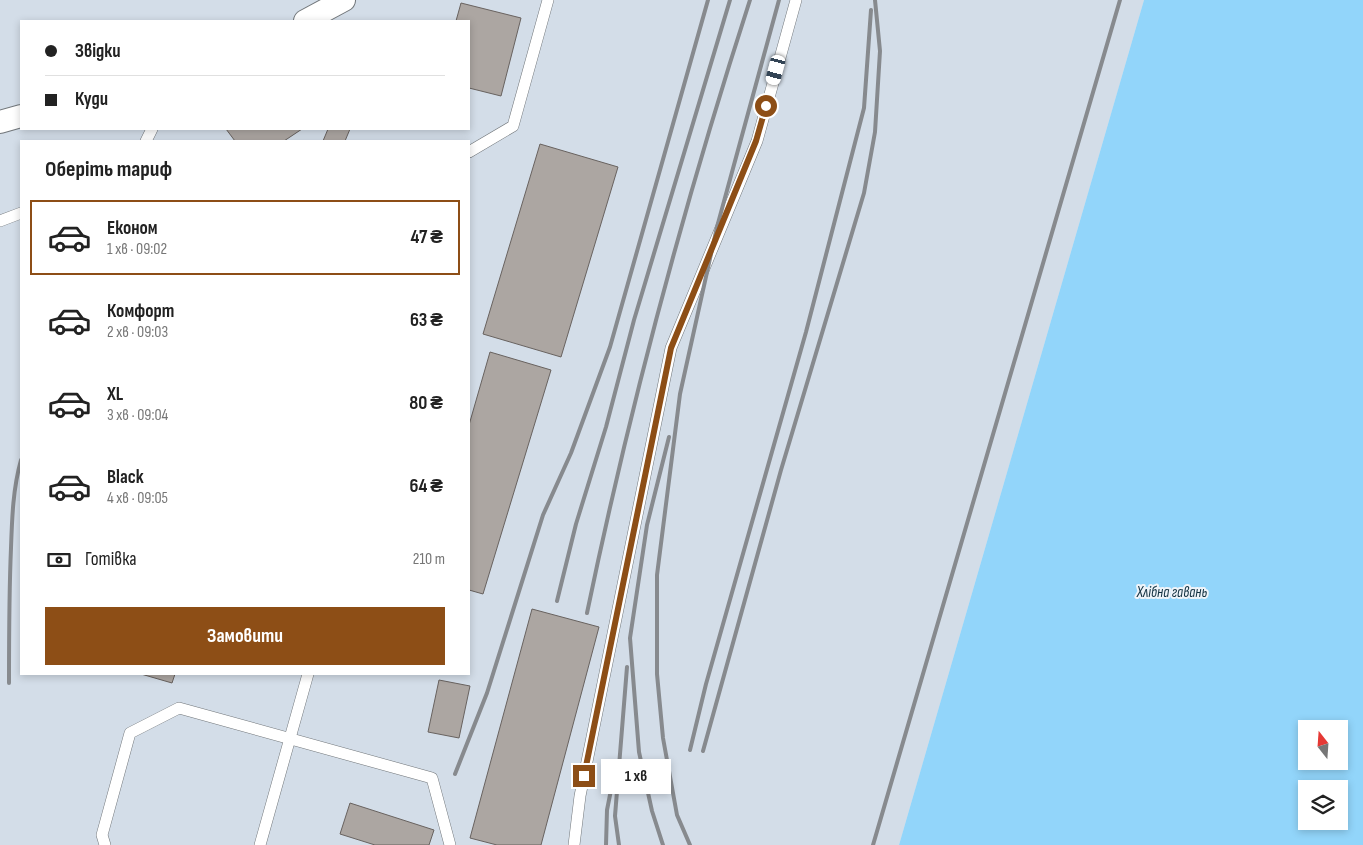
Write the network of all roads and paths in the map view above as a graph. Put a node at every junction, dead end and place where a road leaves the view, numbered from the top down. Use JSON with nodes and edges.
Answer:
{"nodes":[{"id":1,"x":344,"y":0,"type":"edge"},
{"id":2,"x":548,"y":0,"type":"edge"},
{"id":3,"x":796,"y":0,"type":"edge"},
{"id":4,"x":307,"y":20,"type":"edge"},
{"id":5,"x":20,"y":116,"type":"edge"},
{"id":6,"x":0,"y":122,"type":"edge"},
{"id":7,"x":470,"y":151,"type":"edge"},
{"id":8,"x":20,"y":213,"type":"edge"},
{"id":9,"x":0,"y":221,"type":"edge"},
{"id":10,"x":308,"y":675,"type":"edge"},
{"id":11,"x":290,"y":739,"type":"junction"},
{"id":12,"x":105,"y":845,"type":"edge"},
{"id":13,"x":260,"y":845,"type":"edge"},
{"id":14,"x":450,"y":845,"type":"edge"},
{"id":15,"x":574,"y":845,"type":"edge"}],
"edges":[{"from":1,"to":4,"type":"street"},
{"from":2,"to":7,"type":"lane"},
{"from":3,"to":15,"type":"lane"},
{"from":5,"to":6,"type":"street"},
{"from":8,"to":9,"type":"lane"},
{"from":10,"to":11,"type":"lane"},
{"from":11,"to":12,"type":"lane"},
{"from":11,"to":13,"type":"lane"},
{"from":11,"to":14,"type":"lane"}]}
